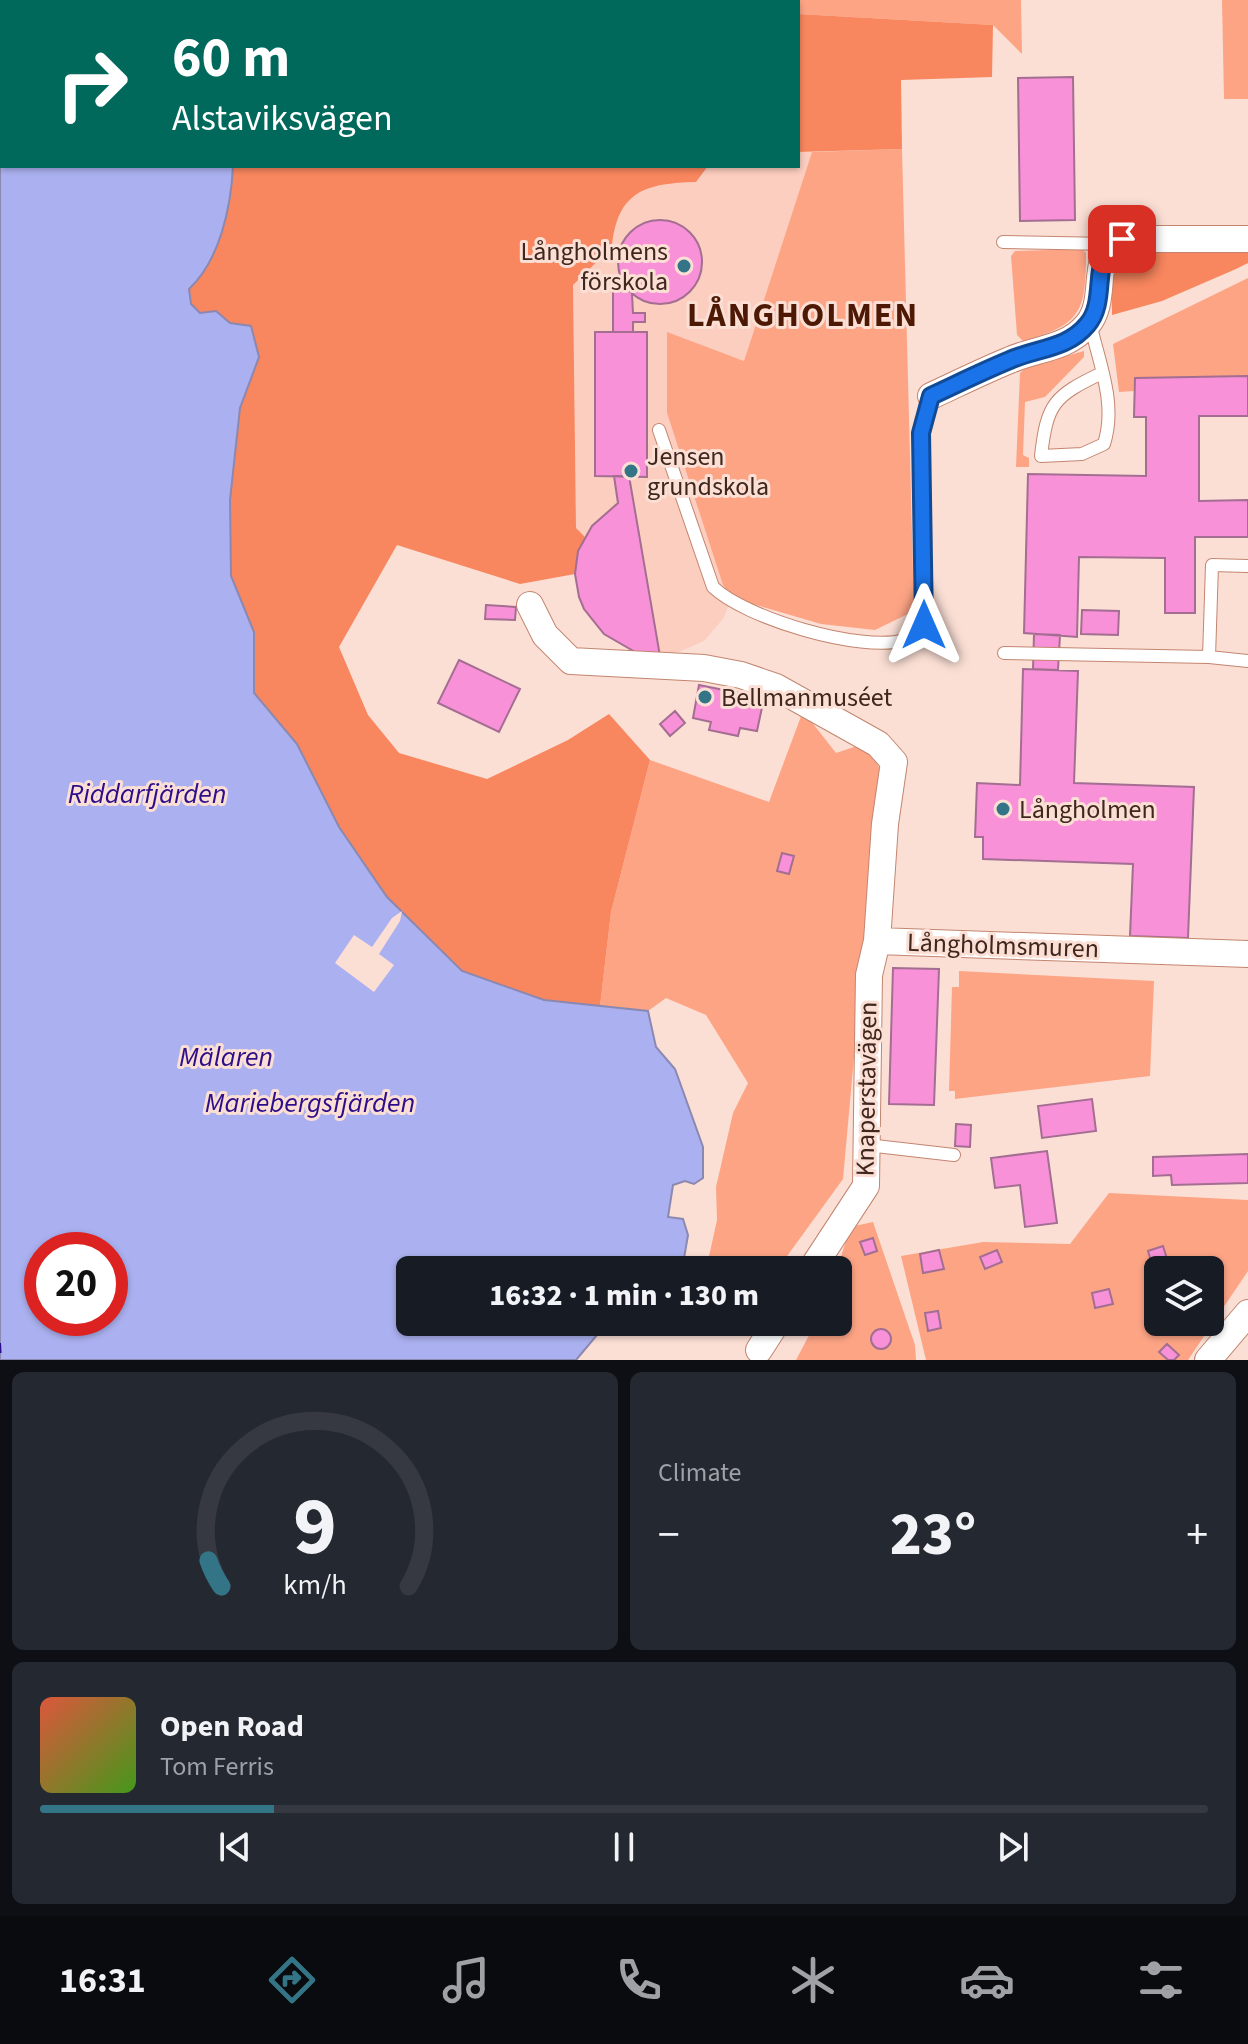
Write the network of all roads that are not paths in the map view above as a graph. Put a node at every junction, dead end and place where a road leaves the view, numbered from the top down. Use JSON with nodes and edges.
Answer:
{"nodes":[{"id":1,"x":1248,"y":239,"type":"edge"},
{"id":2,"x":1003,"y":242,"type":"dead end"},
{"id":3,"x":1110,"y":244,"type":"junction"},
{"id":4,"x":1090,"y":323,"type":"junction"},
{"id":5,"x":1102,"y":373,"type":"junction"},
{"id":6,"x":931,"y":396,"type":"joint"},
{"id":7,"x":659,"y":430,"type":"dead end"},
{"id":8,"x":1248,"y":566,"type":"edge"},
{"id":9,"x":530,"y":605,"type":"dead end"},
{"id":10,"x":1004,"y":653,"type":"dead end"},
{"id":11,"x":1209,"y":657,"type":"junction"},
{"id":12,"x":1248,"y":661,"type":"edge"},
{"id":13,"x":877,"y":941,"type":"junction"},
{"id":14,"x":1248,"y":954,"type":"edge"},
{"id":15,"x":867,"y":1145,"type":"junction"},
{"id":16,"x":954,"y":1155,"type":"dead end"},
{"id":17,"x":820,"y":1256,"type":"edge"},
{"id":18,"x":1248,"y":1313,"type":"edge"},
{"id":19,"x":768,"y":1336,"type":"edge"},
{"id":20,"x":756,"y":1355,"type":"edge"},
{"id":21,"x":1208,"y":1360,"type":"edge"}],
"edges":[{"from":1,"to":3,"type":"street"},
{"from":2,"to":3,"type":"lane"},
{"from":3,"to":4,"type":"street"},
{"from":4,"to":5,"type":"lane"},
{"from":4,"to":6,"type":"street"},
{"from":5,"to":5,"type":"lane"},
{"from":6,"to":7,"type":"lane"},
{"from":8,"to":11,"type":"lane"},
{"from":9,"to":13,"type":"street","name":"Långholmsmuren"},
{"from":10,"to":11,"type":"lane"},
{"from":11,"to":12,"type":"lane"},
{"from":13,"to":14,"type":"street","name":"Långholmsmuren"},
{"from":13,"to":15,"type":"street","name":"Knaperstavägen"},
{"from":15,"to":16,"type":"lane"},
{"from":15,"to":17,"type":"street","name":"Knaperstavägen"},
{"from":18,"to":21,"type":"street"},
{"from":19,"to":20,"type":"street"}]}
